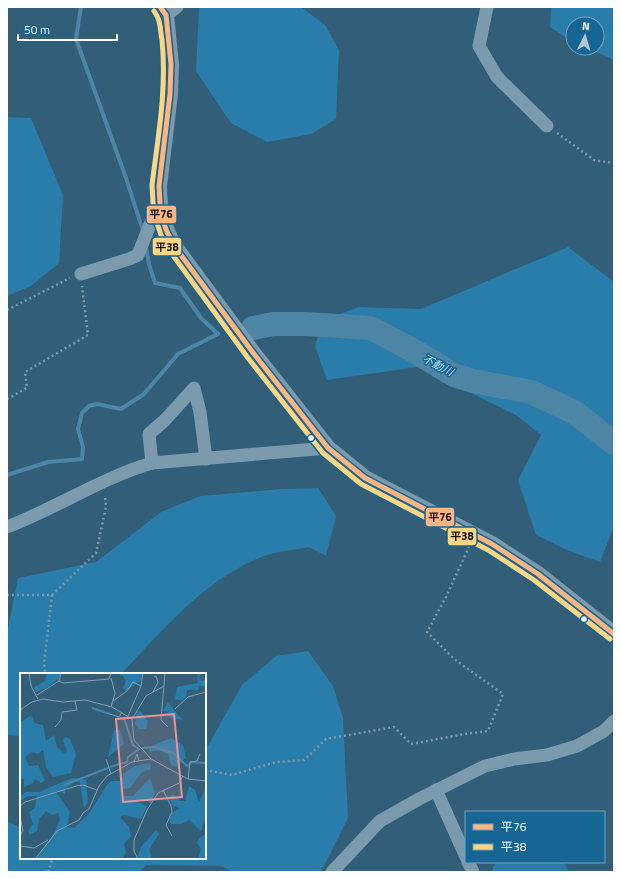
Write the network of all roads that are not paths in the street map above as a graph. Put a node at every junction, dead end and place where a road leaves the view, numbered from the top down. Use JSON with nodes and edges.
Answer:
{"nodes":[{"id":1,"x":487,"y":7,"type":"edge"},
{"id":2,"x":168,"y":10,"type":"edge"},
{"id":3,"x":547,"y":126,"type":"road end"},
{"id":4,"x":161,"y":215,"type":"junction"},
{"id":5,"x":81,"y":274,"type":"road end"},
{"id":6,"x":328,"y":448,"type":"junction"},
{"id":7,"x":206,"y":459,"type":"junction"},
{"id":8,"x":152,"y":463,"type":"junction"},
{"id":9,"x":7,"y":527,"type":"edge"},
{"id":10,"x":614,"y":634,"type":"edge"},
{"id":11,"x":614,"y":721,"type":"edge"},
{"id":12,"x":436,"y":790,"type":"junction"},
{"id":13,"x":465,"y":855,"type":"edge"},
{"id":14,"x":332,"y":872,"type":"edge"}],
"edges":[{"from":1,"to":3,"type":"street"},
{"from":2,"to":4,"type":"street"},
{"from":4,"to":5,"type":"street"},
{"from":4,"to":6,"type":"street"},
{"from":6,"to":7,"type":"street"},
{"from":6,"to":10,"type":"street"},
{"from":7,"to":8,"type":"street"},
{"from":7,"to":8,"type":"street"},
{"from":8,"to":9,"type":"street"},
{"from":11,"to":12,"type":"street"},
{"from":12,"to":13,"type":"street"},
{"from":12,"to":14,"type":"street"}]}
